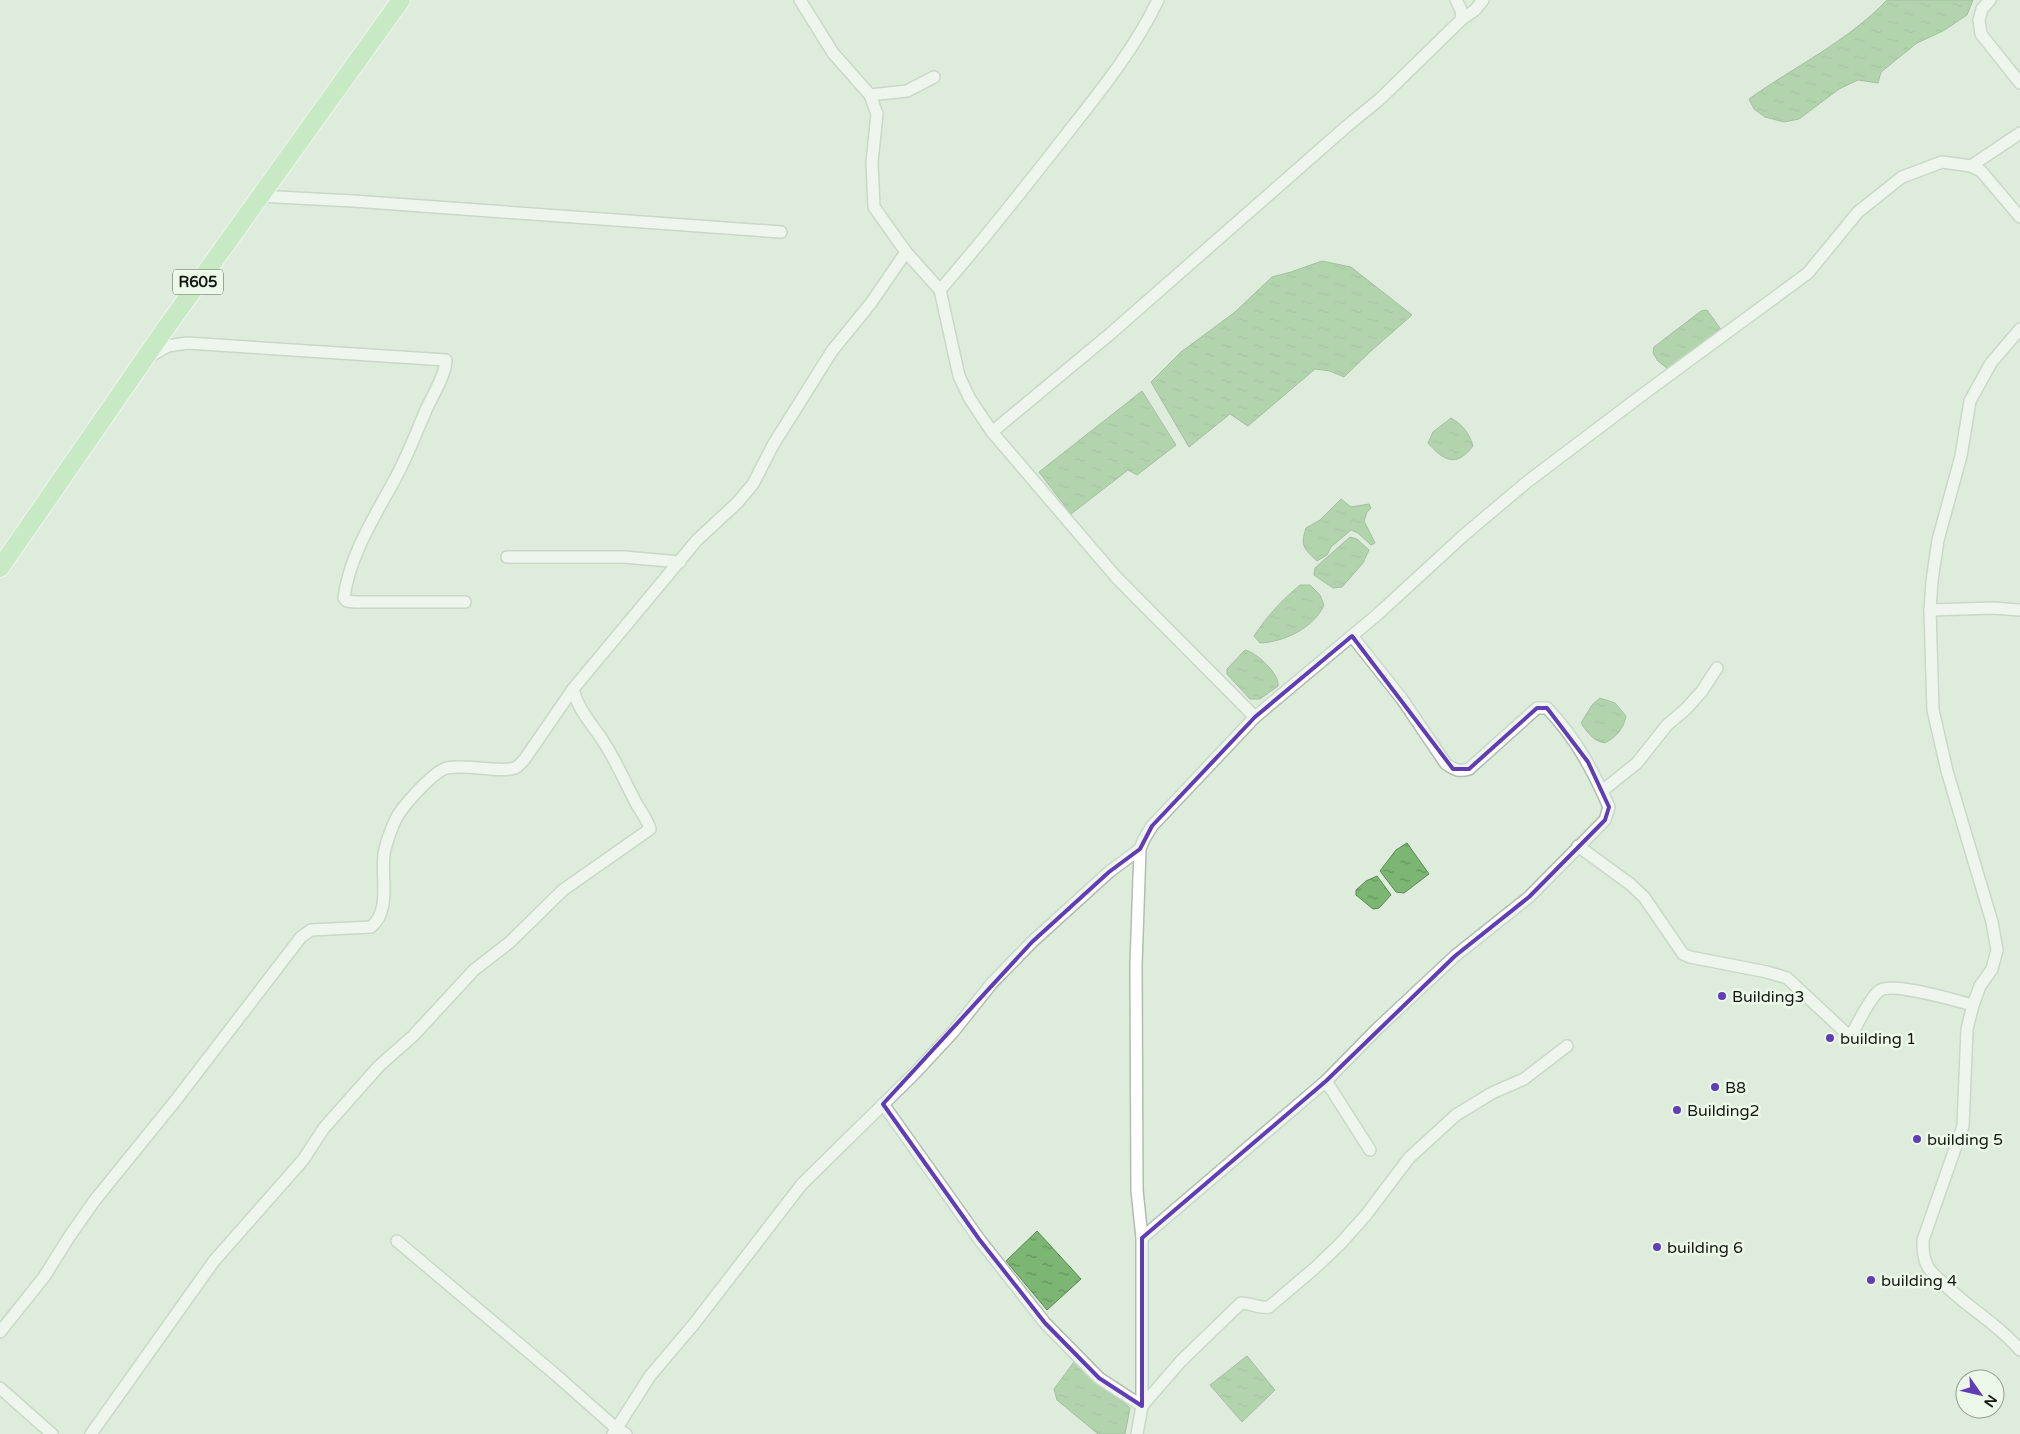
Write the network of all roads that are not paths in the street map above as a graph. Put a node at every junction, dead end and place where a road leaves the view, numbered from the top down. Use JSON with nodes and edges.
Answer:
{"nodes":[{"id":1,"x":400,"y":0,"type":"edge"},
{"id":2,"x":800,"y":0,"type":"edge"},
{"id":3,"x":1456,"y":0,"type":"edge"},
{"id":4,"x":1483,"y":0,"type":"edge"},
{"id":5,"x":1990,"y":0,"type":"edge"},
{"id":6,"x":1154,"y":2,"type":"edge"},
{"id":7,"x":1462,"y":20,"type":"junction"},
{"id":8,"x":934,"y":77,"type":"dead end"},
{"id":9,"x":2020,"y":83,"type":"edge"},
{"id":10,"x":870,"y":95,"type":"junction"},
{"id":11,"x":2020,"y":133,"type":"edge"},
{"id":12,"x":1971,"y":166,"type":"junction"},
{"id":13,"x":258,"y":196,"type":"junction"},
{"id":14,"x":2020,"y":217,"type":"edge"},
{"id":15,"x":781,"y":232,"type":"dead end"},
{"id":16,"x":906,"y":252,"type":"junction"},
{"id":17,"x":940,"y":290,"type":"junction"},
{"id":18,"x":2020,"y":329,"type":"edge"},
{"id":19,"x":144,"y":360,"type":"junction"},
{"id":20,"x":992,"y":432,"type":"junction"},
{"id":21,"x":506,"y":557,"type":"dead end"},
{"id":22,"x":680,"y":562,"type":"junction"},
{"id":23,"x":0,"y":568,"type":"edge"},
{"id":24,"x":465,"y":602,"type":"dead end"},
{"id":25,"x":1930,"y":610,"type":"junction"},
{"id":26,"x":2020,"y":610,"type":"edge"},
{"id":27,"x":1352,"y":636,"type":"junction"},
{"id":28,"x":1718,"y":668,"type":"dead end"},
{"id":29,"x":573,"y":689,"type":"junction"},
{"id":30,"x":1255,"y":717,"type":"junction"},
{"id":31,"x":1602,"y":791,"type":"junction"},
{"id":32,"x":1578,"y":846,"type":"junction"},
{"id":33,"x":1140,"y":850,"type":"junction"},
{"id":34,"x":1973,"y":1005,"type":"junction"},
{"id":35,"x":1567,"y":1046,"type":"dead end"},
{"id":36,"x":1326,"y":1081,"type":"junction"},
{"id":37,"x":884,"y":1104,"type":"junction"},
{"id":38,"x":1370,"y":1150,"type":"dead end"},
{"id":39,"x":1142,"y":1238,"type":"junction"},
{"id":40,"x":397,"y":1241,"type":"dead end"},
{"id":41,"x":0,"y":1332,"type":"edge"},
{"id":42,"x":2020,"y":1350,"type":"edge"},
{"id":43,"x":0,"y":1388,"type":"edge"},
{"id":44,"x":1142,"y":1406,"type":"junction"},
{"id":45,"x":619,"y":1432,"type":"edge"},
{"id":46,"x":52,"y":1434,"type":"edge"},
{"id":47,"x":91,"y":1434,"type":"edge"},
{"id":48,"x":1137,"y":1434,"type":"edge"}],
"edges":[{"from":1,"to":13,"type":"main road","number":"R605"},
{"from":2,"to":10,"type":"street"},
{"from":3,"to":7,"type":"street"},
{"from":4,"to":7,"type":"street"},
{"from":5,"to":9,"type":"street"},
{"from":6,"to":17,"type":"street"},
{"from":7,"to":20,"type":"street"},
{"from":8,"to":10,"type":"street"},
{"from":10,"to":16,"type":"street"},
{"from":11,"to":12,"type":"street"},
{"from":12,"to":14,"type":"street"},
{"from":12,"to":27,"type":"street"},
{"from":13,"to":15,"type":"street"},
{"from":13,"to":19,"type":"main road","number":"R605"},
{"from":16,"to":17,"type":"street"},
{"from":16,"to":22,"type":"street"},
{"from":17,"to":20,"type":"street"},
{"from":18,"to":25,"type":"street"},
{"from":19,"to":23,"type":"main road","number":"R605"},
{"from":19,"to":24,"type":"street"},
{"from":20,"to":30,"type":"street"},
{"from":21,"to":22,"type":"street"},
{"from":22,"to":29,"type":"street"},
{"from":25,"to":26,"type":"street"},
{"from":25,"to":34,"type":"street"},
{"from":27,"to":30,"type":"street"},
{"from":27,"to":31,"type":"street"},
{"from":28,"to":31,"type":"street"},
{"from":29,"to":41,"type":"street"},
{"from":29,"to":47,"type":"street"},
{"from":30,"to":33,"type":"street"},
{"from":31,"to":32,"type":"street"},
{"from":32,"to":34,"type":"street"},
{"from":32,"to":36,"type":"street"},
{"from":33,"to":37,"type":"street"},
{"from":33,"to":39,"type":"street"},
{"from":34,"to":42,"type":"street"},
{"from":35,"to":44,"type":"street"},
{"from":36,"to":38,"type":"street"},
{"from":36,"to":39,"type":"street"},
{"from":37,"to":44,"type":"street"},
{"from":37,"to":45,"type":"street"},
{"from":39,"to":44,"type":"street"},
{"from":40,"to":45,"type":"street"},
{"from":43,"to":46,"type":"street"},
{"from":44,"to":48,"type":"street"}]}
